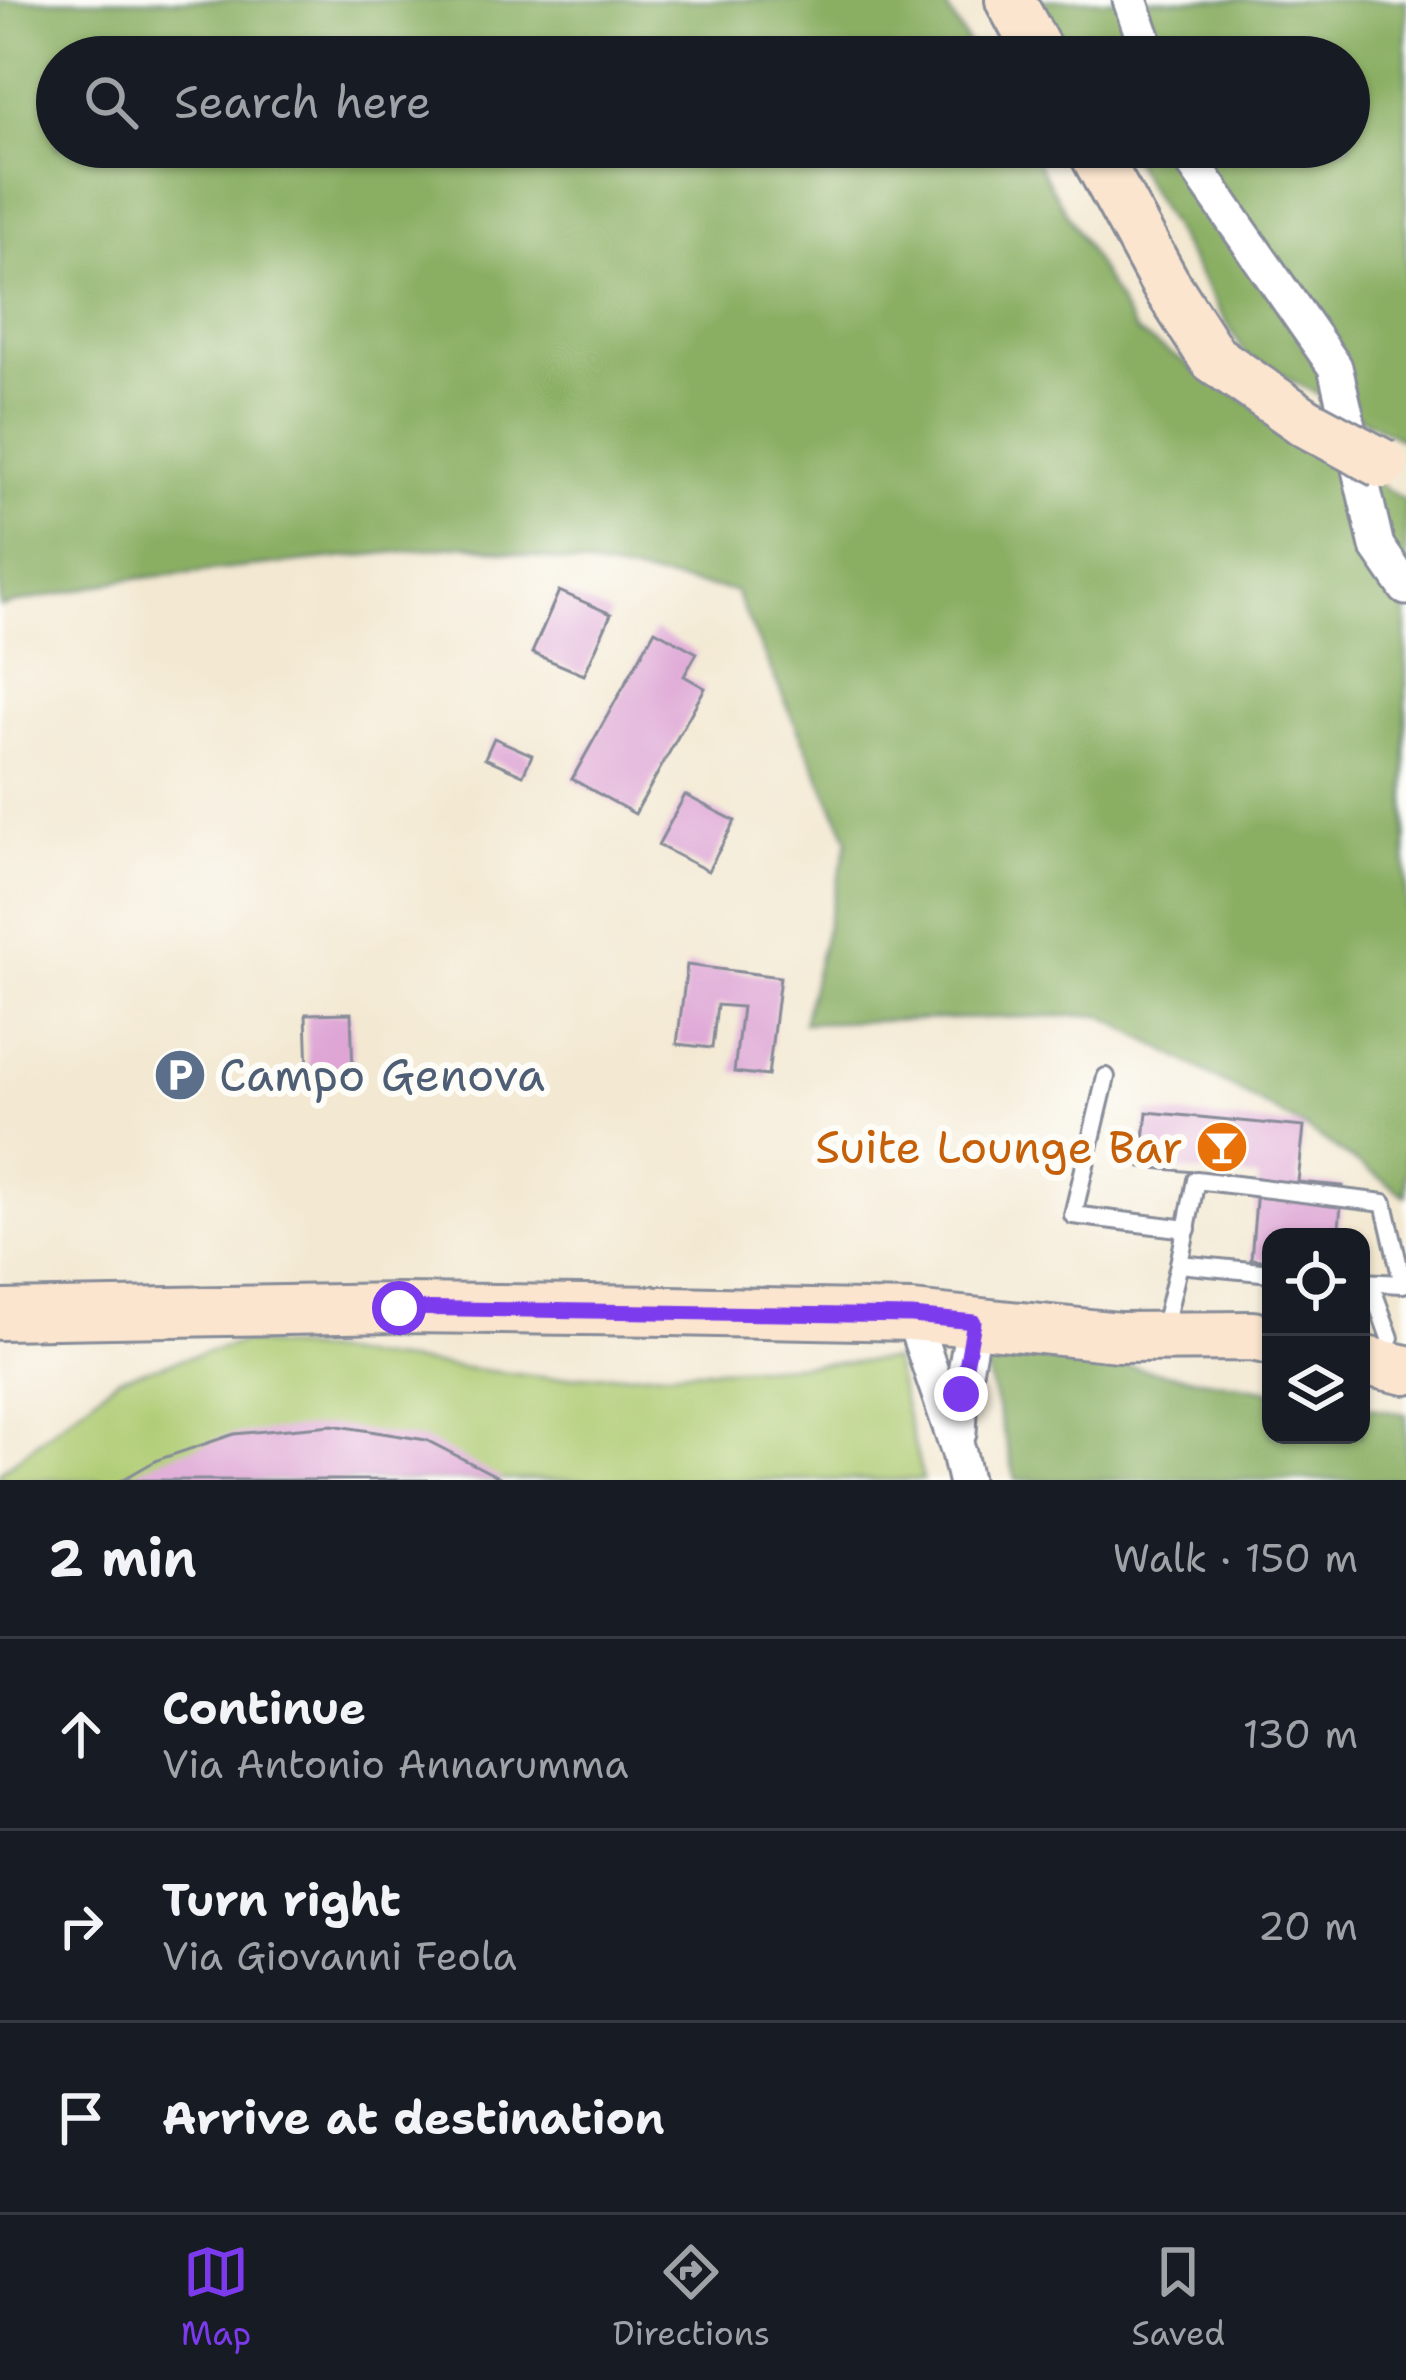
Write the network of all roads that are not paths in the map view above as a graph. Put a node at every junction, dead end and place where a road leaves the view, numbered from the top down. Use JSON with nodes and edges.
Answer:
{"nodes":[{"id":1,"x":1010,"y":0,"type":"edge"},
{"id":2,"x":1130,"y":0,"type":"edge"},
{"id":3,"x":1030,"y":36,"type":"edge"},
{"id":4,"x":1143,"y":36,"type":"edge"},
{"id":5,"x":1103,"y":168,"type":"edge"},
{"id":6,"x":1197,"y":168,"type":"edge"},
{"id":7,"x":1394,"y":470,"type":"edge"},
{"id":8,"x":1406,"y":588,"type":"edge"},
{"id":9,"x":1106,"y":1077,"type":"dead end"},
{"id":10,"x":1187,"y":1229,"type":"junction"},
{"id":11,"x":1179,"y":1264,"type":"junction"},
{"id":12,"x":1262,"y":1272,"type":"edge"},
{"id":13,"x":1370,"y":1283,"type":"edge"},
{"id":14,"x":1370,"y":1297,"type":"edge"},
{"id":15,"x":0,"y":1315,"type":"edge"},
{"id":16,"x":912,"y":1316,"type":"junction"},
{"id":17,"x":974,"y":1322,"type":"junction"},
{"id":18,"x":1173,"y":1336,"type":"junction"},
{"id":19,"x":1262,"y":1345,"type":"edge"},
{"id":20,"x":1385,"y":1349,"type":"edge"},
{"id":21,"x":1370,"y":1384,"type":"edge"},
{"id":22,"x":1406,"y":1390,"type":"edge"},
{"id":23,"x":962,"y":1466,"type":"edge"}],
"edges":[{"from":1,"to":3,"type":"main road"},
{"from":2,"to":4,"type":"street"},
{"from":5,"to":7,"type":"main road","bridge":true},
{"from":6,"to":8,"type":"street"},
{"from":9,"to":10,"type":"lane"},
{"from":10,"to":11,"type":"lane"},
{"from":10,"to":13,"type":"lane"},
{"from":11,"to":12,"type":"lane"},
{"from":11,"to":18,"type":"lane"},
{"from":14,"to":20,"type":"lane"},
{"from":15,"to":16,"type":"main road"},
{"from":16,"to":17,"type":"main road"},
{"from":16,"to":23,"type":"street"},
{"from":17,"to":18,"type":"main road"},
{"from":17,"to":23,"type":"street"},
{"from":18,"to":19,"type":"main road"},
{"from":21,"to":22,"type":"main road"}]}
